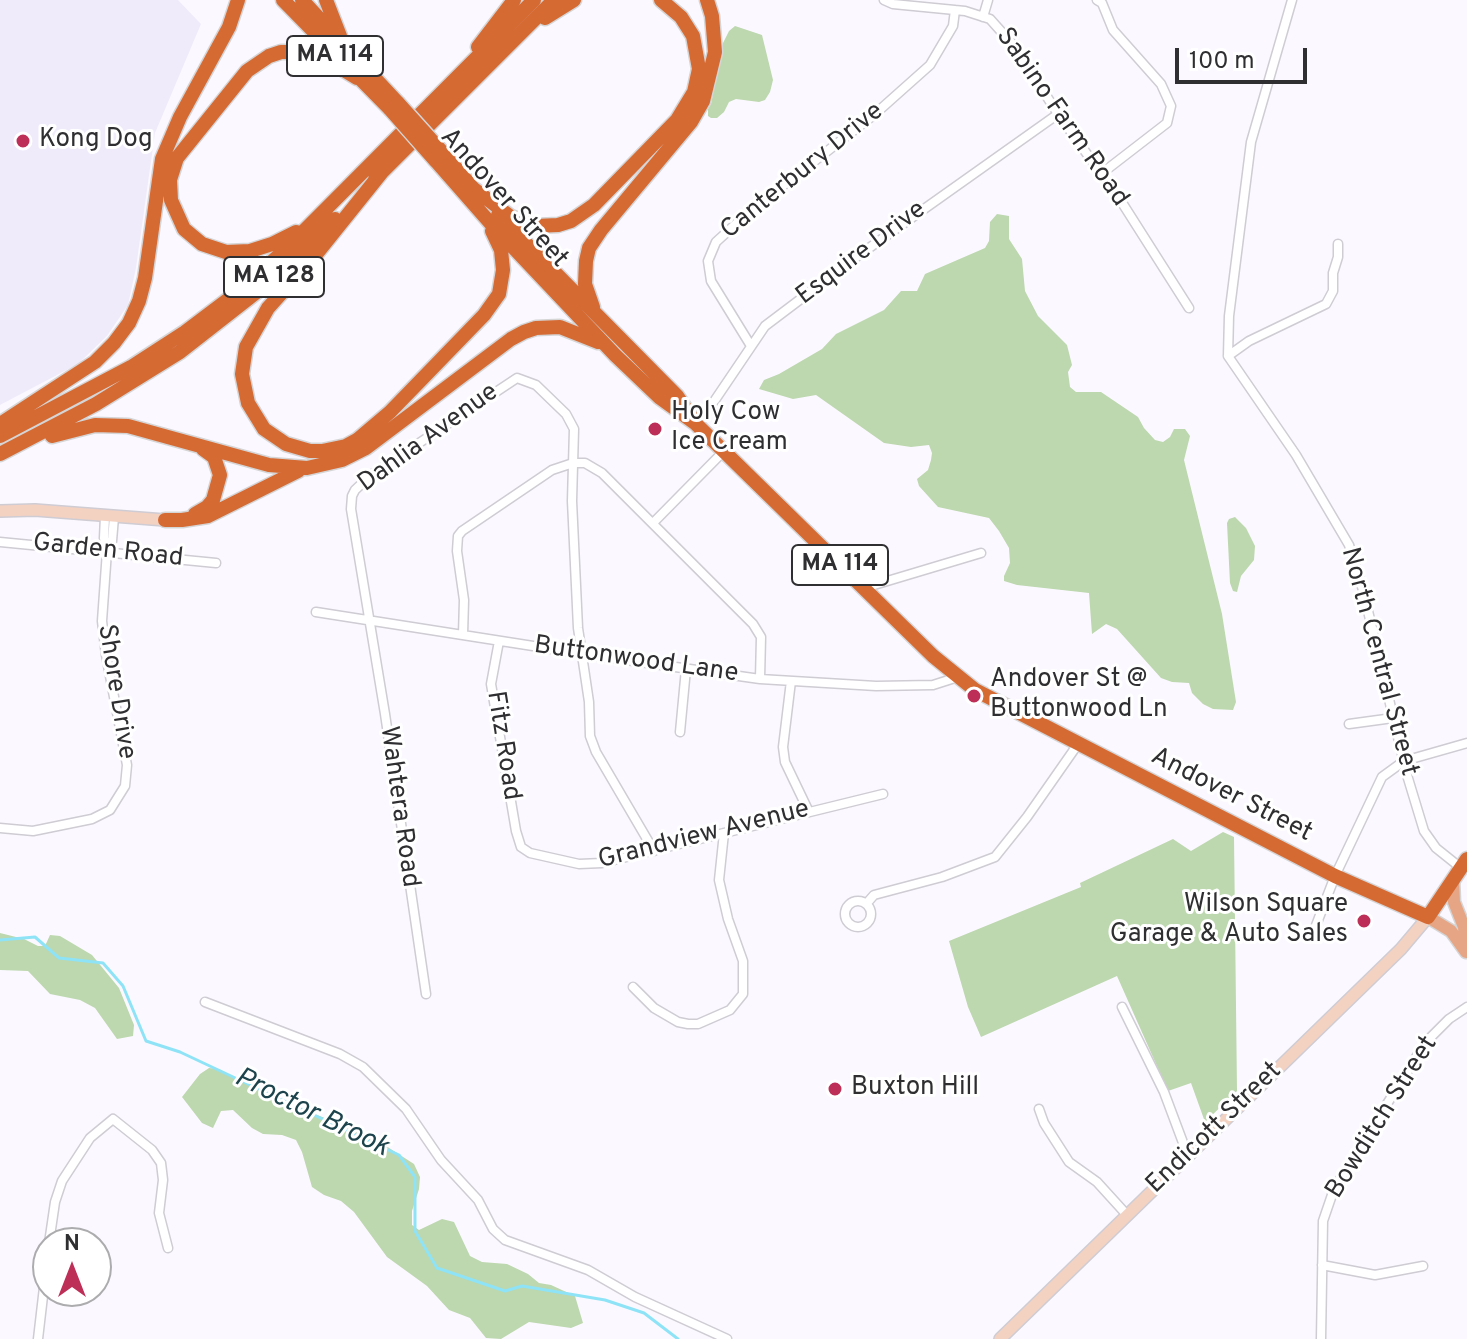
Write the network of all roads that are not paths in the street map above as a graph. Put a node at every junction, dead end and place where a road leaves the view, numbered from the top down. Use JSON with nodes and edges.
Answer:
{"nodes":[{"id":1,"x":238,"y":0,"type":"edge"},
{"id":2,"x":283,"y":0,"type":"edge"},
{"id":3,"x":302,"y":0,"type":"edge"},
{"id":4,"x":326,"y":0,"type":"edge"},
{"id":5,"x":514,"y":0,"type":"edge"},
{"id":6,"x":534,"y":0,"type":"edge"},
{"id":7,"x":554,"y":0,"type":"edge"},
{"id":8,"x":574,"y":0,"type":"edge"},
{"id":9,"x":661,"y":0,"type":"edge"},
{"id":10,"x":707,"y":0,"type":"edge"},
{"id":11,"x":884,"y":0,"type":"edge"},
{"id":12,"x":988,"y":0,"type":"edge"},
{"id":13,"x":1097,"y":0,"type":"edge"},
{"id":14,"x":1292,"y":0,"type":"edge"},
{"id":15,"x":955,"y":10,"type":"junction"},
{"id":16,"x":983,"y":17,"type":"junction"},
{"id":17,"x":507,"y":48,"type":"junction"},
{"id":18,"x":355,"y":60,"type":"junction"},
{"id":19,"x":357,"y":78,"type":"junction"},
{"id":20,"x":449,"y":86,"type":"junction"},
{"id":21,"x":394,"y":106,"type":"junction"},
{"id":22,"x":1058,"y":114,"type":"junction"},
{"id":23,"x":382,"y":172,"type":"junction"},
{"id":24,"x":1101,"y":174,"type":"junction"},
{"id":25,"x":471,"y":194,"type":"junction"},
{"id":26,"x":336,"y":198,"type":"junction"},
{"id":27,"x":1338,"y":244,"type":"dead end"},
{"id":28,"x":1189,"y":308,"type":"dead end"},
{"id":29,"x":602,"y":321,"type":"junction"},
{"id":30,"x":751,"y":346,"type":"junction"},
{"id":31,"x":615,"y":355,"type":"junction"},
{"id":32,"x":1228,"y":356,"type":"junction"},
{"id":33,"x":695,"y":423,"type":"junction"},
{"id":34,"x":0,"y":424,"type":"edge"},
{"id":35,"x":0,"y":436,"type":"edge"},
{"id":36,"x":192,"y":442,"type":"junction"},
{"id":37,"x":724,"y":451,"type":"junction"},
{"id":38,"x":0,"y":456,"type":"edge"},
{"id":39,"x":573,"y":463,"type":"junction"},
{"id":40,"x":307,"y":468,"type":"junction"},
{"id":41,"x":0,"y":511,"type":"edge"},
{"id":42,"x":110,"y":516,"type":"junction"},
{"id":43,"x":165,"y":520,"type":"junction"},
{"id":44,"x":653,"y":523,"type":"junction"},
{"id":45,"x":0,"y":542,"type":"edge"},
{"id":46,"x":107,"y":551,"type":"junction"},
{"id":47,"x":981,"y":553,"type":"dead end"},
{"id":48,"x":216,"y":563,"type":"dead end"},
{"id":49,"x":863,"y":588,"type":"junction"},
{"id":50,"x":316,"y":612,"type":"dead end"},
{"id":51,"x":368,"y":620,"type":"junction"},
{"id":52,"x":463,"y":635,"type":"junction"},
{"id":53,"x":499,"y":641,"type":"junction"},
{"id":54,"x":584,"y":654,"type":"junction"},
{"id":55,"x":686,"y":669,"type":"junction"},
{"id":56,"x":958,"y":677,"type":"junction"},
{"id":57,"x":760,"y":679,"type":"junction"},
{"id":58,"x":791,"y":681,"type":"junction"},
{"id":59,"x":1393,"y":718,"type":"junction"},
{"id":60,"x":1349,"y":724,"type":"dead end"},
{"id":61,"x":680,"y":732,"type":"dead end"},
{"id":62,"x":1467,"y":743,"type":"edge"},
{"id":63,"x":1078,"y":744,"type":"junction"},
{"id":64,"x":1404,"y":761,"type":"junction"},
{"id":65,"x":883,"y":794,"type":"dead end"},
{"id":66,"x":808,"y":810,"type":"junction"},
{"id":67,"x":0,"y":828,"type":"edge"},
{"id":68,"x":724,"y":833,"type":"junction"},
{"id":69,"x":525,"y":851,"type":"joint"},
{"id":70,"x":654,"y":851,"type":"junction"},
{"id":71,"x":1460,"y":869,"type":"edge"},
{"id":72,"x":1335,"y":876,"type":"junction"},
{"id":73,"x":867,"y":903,"type":"dead end"},
{"id":74,"x":1428,"y":917,"type":"junction"},
{"id":75,"x":1315,"y":928,"type":"dead end"},
{"id":76,"x":1467,"y":952,"type":"edge"},
{"id":77,"x":633,"y":987,"type":"dead end"},
{"id":78,"x":426,"y":994,"type":"dead end"},
{"id":79,"x":205,"y":1002,"type":"dead end"},
{"id":80,"x":1122,"y":1007,"type":"dead end"},
{"id":81,"x":1467,"y":1007,"type":"edge"},
{"id":82,"x":1039,"y":1109,"type":"dead end"},
{"id":83,"x":1188,"y":1156,"type":"junction"},
{"id":84,"x":1127,"y":1215,"type":"junction"},
{"id":85,"x":51,"y":1227,"type":"edge"},
{"id":86,"x":168,"y":1248,"type":"dead end"},
{"id":87,"x":1322,"y":1265,"type":"junction"},
{"id":88,"x":1423,"y":1266,"type":"dead end"},
{"id":89,"x":42,"y":1307,"type":"edge"},
{"id":90,"x":1003,"y":1338,"type":"edge"},
{"id":91,"x":38,"y":1339,"type":"edge"},
{"id":92,"x":727,"y":1339,"type":"edge"},
{"id":93,"x":1321,"y":1339,"type":"edge"}],
"edges":[{"from":1,"to":34,"type":"highway"},
{"from":2,"to":19,"type":"highway","name":"Andover Street","number":"MA 114"},
{"from":3,"to":18,"type":"highway","name":"Andover Street","number":"MA 114"},
{"from":4,"to":18,"type":"highway"},
{"from":5,"to":20,"type":"highway"},
{"from":6,"to":20,"type":"highway","number":"MA 128"},
{"from":7,"to":17,"type":"highway","number":"MA 128"},
{"from":8,"to":17,"type":"highway"},
{"from":9,"to":25,"type":"highway"},
{"from":10,"to":29,"type":"highway"},
{"from":11,"to":15,"type":"street","name":"Sabino Farm Road"},
{"from":12,"to":16,"type":"street"},
{"from":13,"to":24,"type":"street"},
{"from":14,"to":32,"type":"street"},
{"from":15,"to":16,"type":"street","name":"Sabino Farm Road"},
{"from":15,"to":30,"type":"street","name":"Canterbury Drive"},
{"from":16,"to":22,"type":"street","name":"Sabino Farm Road"},
{"from":17,"to":23,"type":"highway","number":"MA 128"},
{"from":18,"to":21,"type":"highway","name":"Andover Street","number":"MA 114"},
{"from":19,"to":21,"type":"highway","name":"Andover Street","number":"MA 114"},
{"from":19,"to":26,"type":"highway"},
{"from":20,"to":26,"type":"highway","number":"MA 128"},
{"from":21,"to":25,"type":"highway","name":"Andover Street","number":"MA 114","bridge":true},
{"from":22,"to":24,"type":"street","name":"Sabino Farm Road"},
{"from":22,"to":30,"type":"street","name":"Esquire Drive"},
{"from":23,"to":25,"type":"highway"},
{"from":23,"to":38,"type":"highway","number":"MA 128"},
{"from":24,"to":28,"type":"street","name":"Sabino Farm Road"},
{"from":25,"to":29,"type":"highway","name":"Andover Street","number":"MA 114"},
{"from":25,"to":31,"type":"highway","name":"Andover Street","number":"MA 114"},
{"from":26,"to":35,"type":"highway","number":"MA 128"},
{"from":27,"to":32,"type":"street"},
{"from":29,"to":33,"type":"highway","name":"Andover Street","number":"MA 114"},
{"from":30,"to":33,"type":"street","name":"Esquire Drive"},
{"from":31,"to":33,"type":"highway","name":"Andover Street","number":"MA 114"},
{"from":31,"to":40,"type":"highway"},
{"from":32,"to":59,"type":"street","name":"North Central Street"},
{"from":33,"to":37,"type":"highway","name":"Andover Street","number":"MA 114"},
{"from":36,"to":38,"type":"highway"},
{"from":36,"to":40,"type":"highway"},
{"from":36,"to":43,"type":"highway"},
{"from":37,"to":44,"type":"street"},
{"from":37,"to":49,"type":"highway","name":"Andover Street","number":"MA 114"},
{"from":39,"to":44,"type":"street"},
{"from":39,"to":51,"type":"street","name":"Dahlia Avenue"},
{"from":39,"to":52,"type":"street"},
{"from":39,"to":54,"type":"street"},
{"from":40,"to":43,"type":"highway"},
{"from":41,"to":42,"type":"street"},
{"from":42,"to":43,"type":"street"},
{"from":42,"to":46,"type":"street","name":"Shore Drive"},
{"from":44,"to":57,"type":"street"},
{"from":45,"to":46,"type":"street","name":"Garden Road"},
{"from":46,"to":48,"type":"street","name":"Garden Road"},
{"from":46,"to":67,"type":"street","name":"Shore Drive"},
{"from":47,"to":49,"type":"street"},
{"from":49,"to":56,"type":"highway","name":"Andover Street","number":"MA 114"},
{"from":50,"to":51,"type":"street","name":"Buttonwood Lane"},
{"from":51,"to":52,"type":"street","name":"Buttonwood Lane"},
{"from":51,"to":78,"type":"street","name":"Wahtera Road"},
{"from":52,"to":53,"type":"street","name":"Buttonwood Lane"},
{"from":53,"to":54,"type":"street","name":"Buttonwood Lane"},
{"from":53,"to":69,"type":"street","name":"Fitz Road"},
{"from":54,"to":55,"type":"street","name":"Buttonwood Lane"},
{"from":54,"to":70,"type":"street"},
{"from":55,"to":57,"type":"street","name":"Buttonwood Lane"},
{"from":55,"to":61,"type":"street"},
{"from":56,"to":58,"type":"street","name":"Buttonwood Lane"},
{"from":56,"to":63,"type":"highway","name":"Andover Street","number":"MA 114"},
{"from":57,"to":58,"type":"street","name":"Buttonwood Lane"},
{"from":58,"to":66,"type":"street"},
{"from":59,"to":60,"type":"street"},
{"from":59,"to":64,"type":"street","name":"North Central Street"},
{"from":62,"to":64,"type":"street"},
{"from":63,"to":72,"type":"highway","name":"Andover Street","number":"MA 114"},
{"from":63,"to":73,"type":"street"},
{"from":64,"to":71,"type":"street","name":"North Central Street"},
{"from":64,"to":72,"type":"street"},
{"from":65,"to":66,"type":"street","name":"Grandview Avenue"},
{"from":66,"to":68,"type":"street","name":"Grandview Avenue"},
{"from":68,"to":70,"type":"street","name":"Grandview Avenue"},
{"from":68,"to":77,"type":"street"},
{"from":69,"to":70,"type":"street","name":"Grandview Avenue"},
{"from":71,"to":74,"type":"highway"},
{"from":71,"to":76,"type":"main road"},
{"from":72,"to":74,"type":"highway","name":"Andover Street","number":"MA 114"},
{"from":72,"to":75,"type":"street"},
{"from":74,"to":76,"type":"main road"},
{"from":74,"to":83,"type":"street","name":"Endicott Street"},
{"from":79,"to":92,"type":"street"},
{"from":80,"to":83,"type":"street"},
{"from":81,"to":87,"type":"street","name":"Bowditch Street"},
{"from":82,"to":84,"type":"street"},
{"from":83,"to":84,"type":"street","name":"Endicott Street"},
{"from":84,"to":90,"type":"street","name":"Endicott Street"},
{"from":85,"to":86,"type":"street"},
{"from":87,"to":88,"type":"street"},
{"from":87,"to":93,"type":"street","name":"Bowditch Street"},
{"from":89,"to":91,"type":"street"}]}
